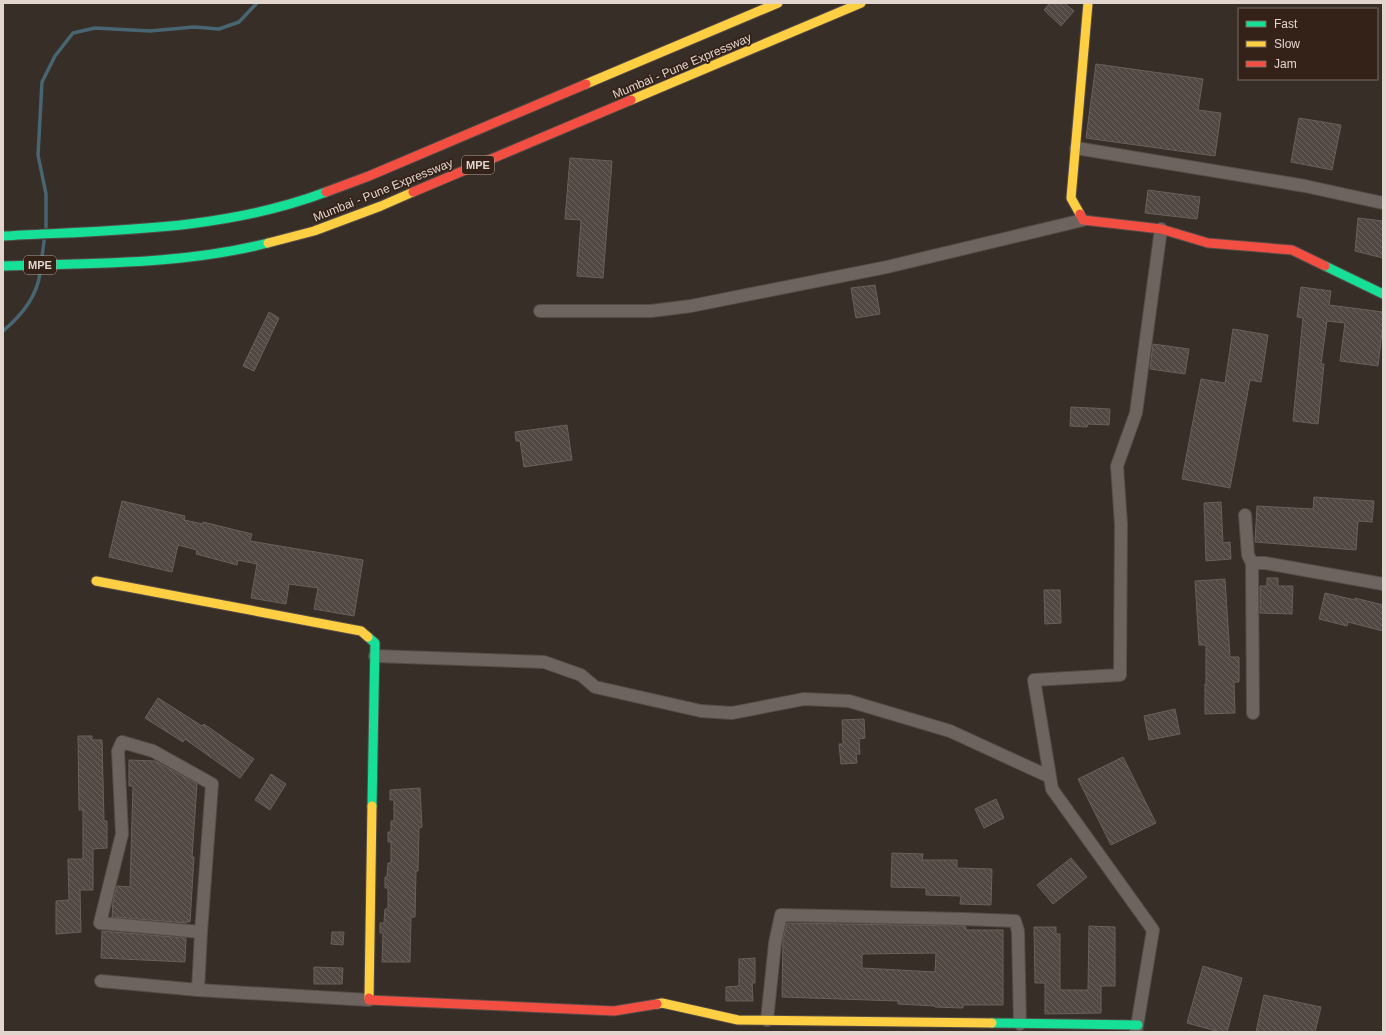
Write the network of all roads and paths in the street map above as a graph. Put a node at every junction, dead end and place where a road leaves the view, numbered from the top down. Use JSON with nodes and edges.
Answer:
{"nodes":[{"id":1,"x":778,"y":3,"type":"edge"},
{"id":2,"x":861,"y":3,"type":"edge"},
{"id":3,"x":1088,"y":3,"type":"edge"},
{"id":4,"x":1076,"y":148,"type":"junction"},
{"id":5,"x":1383,"y":204,"type":"edge"},
{"id":6,"x":1084,"y":220,"type":"junction"},
{"id":7,"x":1161,"y":229,"type":"junction"},
{"id":8,"x":3,"y":236,"type":"edge"},
{"id":9,"x":3,"y":266,"type":"edge"},
{"id":10,"x":1383,"y":294,"type":"edge"},
{"id":11,"x":540,"y":311,"type":"dead end"},
{"id":12,"x":1245,"y":515,"type":"dead end"},
{"id":13,"x":1252,"y":563,"type":"junction"},
{"id":14,"x":96,"y":581,"type":"dead end"},
{"id":15,"x":1383,"y":584,"type":"edge"},
{"id":16,"x":375,"y":656,"type":"junction"},
{"id":17,"x":1253,"y":713,"type":"dead end"},
{"id":18,"x":1050,"y":777,"type":"junction"},
{"id":19,"x":201,"y":932,"type":"junction"},
{"id":20,"x":101,"y":981,"type":"dead end"},
{"id":21,"x":198,"y":990,"type":"junction"},
{"id":22,"x":368,"y":1000,"type":"junction"},
{"id":23,"x":767,"y":1020,"type":"junction"},
{"id":24,"x":1020,"y":1024,"type":"junction"},
{"id":25,"x":871,"y":1027,"type":"edge"},
{"id":26,"x":1137,"y":1029,"type":"edge"}],
"edges":[{"from":1,"to":8,"type":"main road","name":"Mumbai - Pune Expressway","number":"MPE"},
{"from":2,"to":9,"type":"main road","name":"Mumbai - Pune Expressway","number":"MPE"},
{"from":3,"to":4,"type":"main road"},
{"from":4,"to":5,"type":"street"},
{"from":4,"to":6,"type":"main road"},
{"from":6,"to":7,"type":"main road"},
{"from":6,"to":11,"type":"street"},
{"from":7,"to":10,"type":"main road"},
{"from":7,"to":18,"type":"street"},
{"from":12,"to":13,"type":"street"},
{"from":13,"to":15,"type":"street"},
{"from":13,"to":17,"type":"street"},
{"from":14,"to":16,"type":"main road"},
{"from":16,"to":18,"type":"street"},
{"from":16,"to":22,"type":"main road"},
{"from":18,"to":26,"type":"street"},
{"from":19,"to":19,"type":"street"},
{"from":19,"to":21,"type":"street"},
{"from":20,"to":21,"type":"street"},
{"from":21,"to":22,"type":"street"},
{"from":22,"to":23,"type":"main road"},
{"from":23,"to":24,"type":"street"},
{"from":23,"to":25,"type":"main road"},
{"from":24,"to":25,"type":"main road"},
{"from":24,"to":26,"type":"main road"}]}
